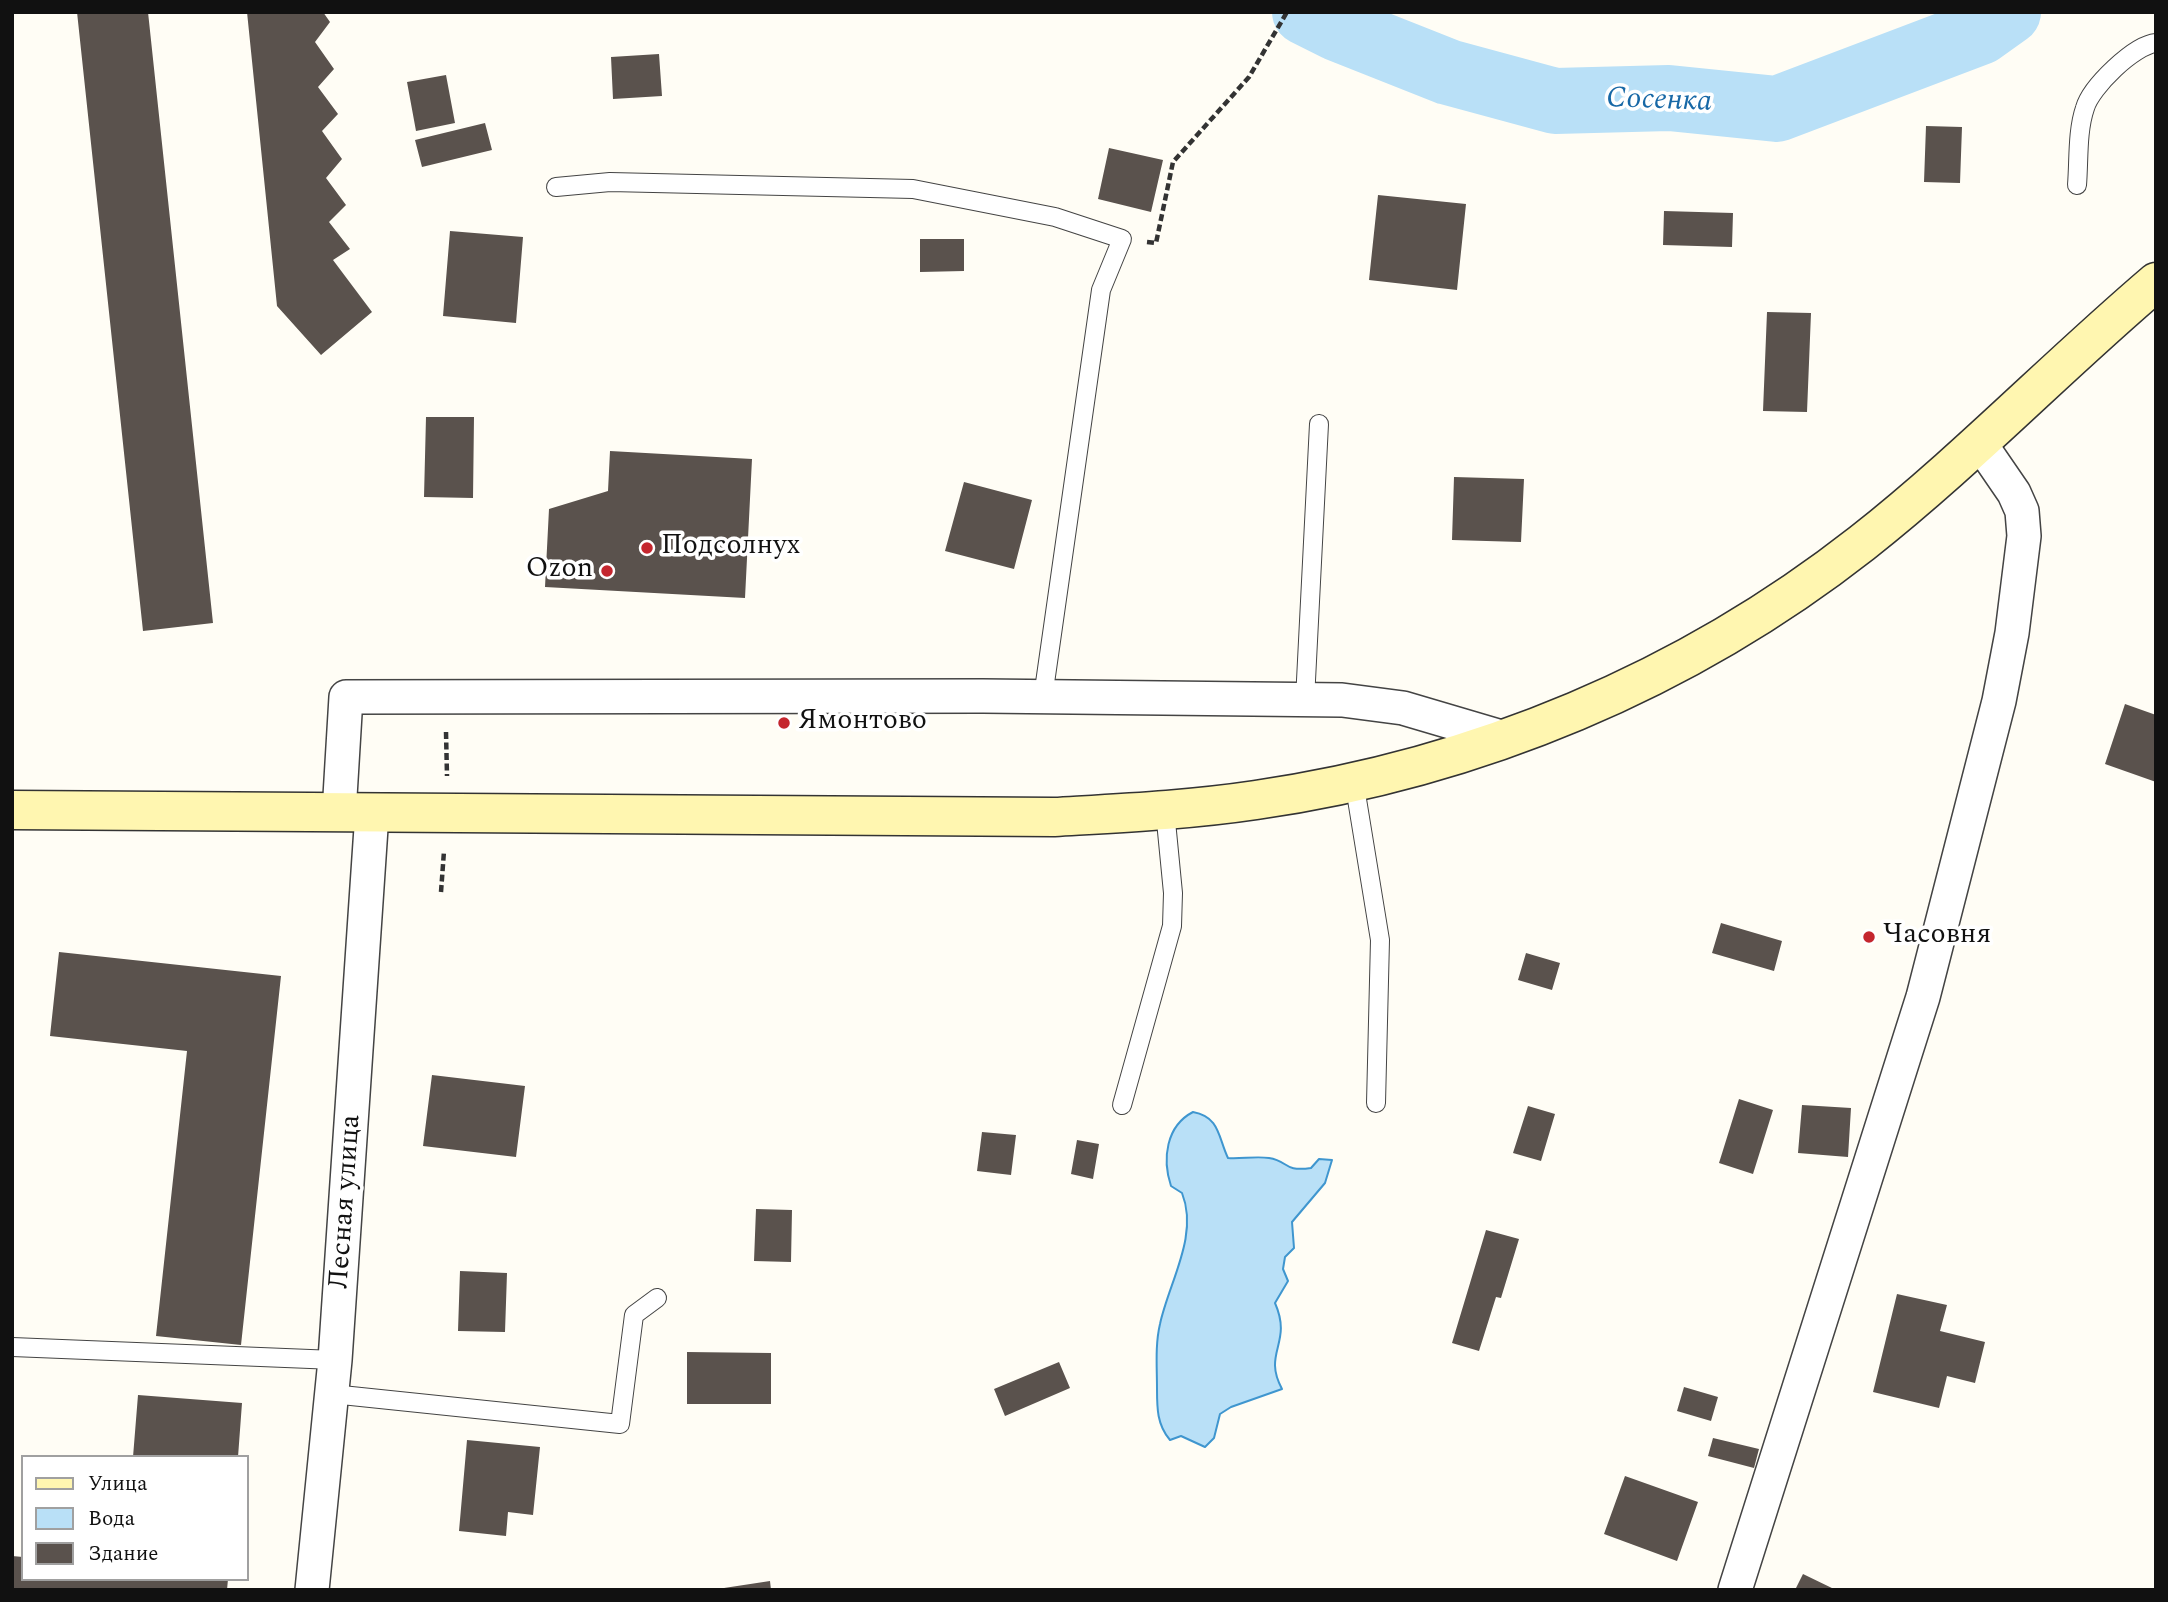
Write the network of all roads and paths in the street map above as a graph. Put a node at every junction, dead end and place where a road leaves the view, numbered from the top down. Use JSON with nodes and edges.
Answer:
{"nodes":[{"id":1,"x":1287,"y":12,"type":"edge"},
{"id":2,"x":2156,"y":43,"type":"edge"},
{"id":3,"x":2077,"y":185,"type":"dead end"},
{"id":4,"x":555,"y":187,"type":"dead end"},
{"id":5,"x":1122,"y":239,"type":"junction"},
{"id":6,"x":2156,"y":282,"type":"edge"},
{"id":7,"x":1319,"y":424,"type":"dead end"},
{"id":8,"x":1979,"y":442,"type":"junction"},
{"id":9,"x":1044,"y":697,"type":"junction"},
{"id":10,"x":1305,"y":700,"type":"junction"},
{"id":11,"x":1508,"y":739,"type":"junction"},
{"id":12,"x":1354,"y":781,"type":"junction"},
{"id":13,"x":12,"y":810,"type":"edge"},
{"id":14,"x":1165,"y":811,"type":"junction"},
{"id":15,"x":355,"y":813,"type":"junction"},
{"id":16,"x":1376,"y":1103,"type":"dead end"},
{"id":17,"x":1122,"y":1105,"type":"dead end"},
{"id":18,"x":657,"y":1298,"type":"dead end"},
{"id":19,"x":12,"y":1347,"type":"edge"},
{"id":20,"x":335,"y":1360,"type":"junction"},
{"id":21,"x":332,"y":1394,"type":"junction"},
{"id":22,"x":312,"y":1590,"type":"edge"},
{"id":23,"x":1735,"y":1590,"type":"edge"}],
"edges":[{"from":1,"to":5,"type":"path"},
{"from":2,"to":3,"type":"lane"},
{"from":4,"to":5,"type":"lane"},
{"from":5,"to":9,"type":"lane"},
{"from":6,"to":8,"type":"main road"},
{"from":7,"to":10,"type":"lane"},
{"from":8,"to":11,"type":"main road"},
{"from":8,"to":23,"type":"street"},
{"from":9,"to":10,"type":"street"},
{"from":9,"to":15,"type":"street","name":"Лесная улица"},
{"from":10,"to":11,"type":"street"},
{"from":11,"to":12,"type":"main road"},
{"from":12,"to":14,"type":"main road"},
{"from":12,"to":16,"type":"lane"},
{"from":13,"to":15,"type":"main road"},
{"from":14,"to":15,"type":"main road"},
{"from":14,"to":17,"type":"lane"},
{"from":15,"to":20,"type":"street","name":"Лесная улица"},
{"from":18,"to":21,"type":"lane"},
{"from":19,"to":20,"type":"lane"},
{"from":20,"to":21,"type":"street","name":"Лесная улица"},
{"from":21,"to":22,"type":"street","name":"Лесная улица"}]}
